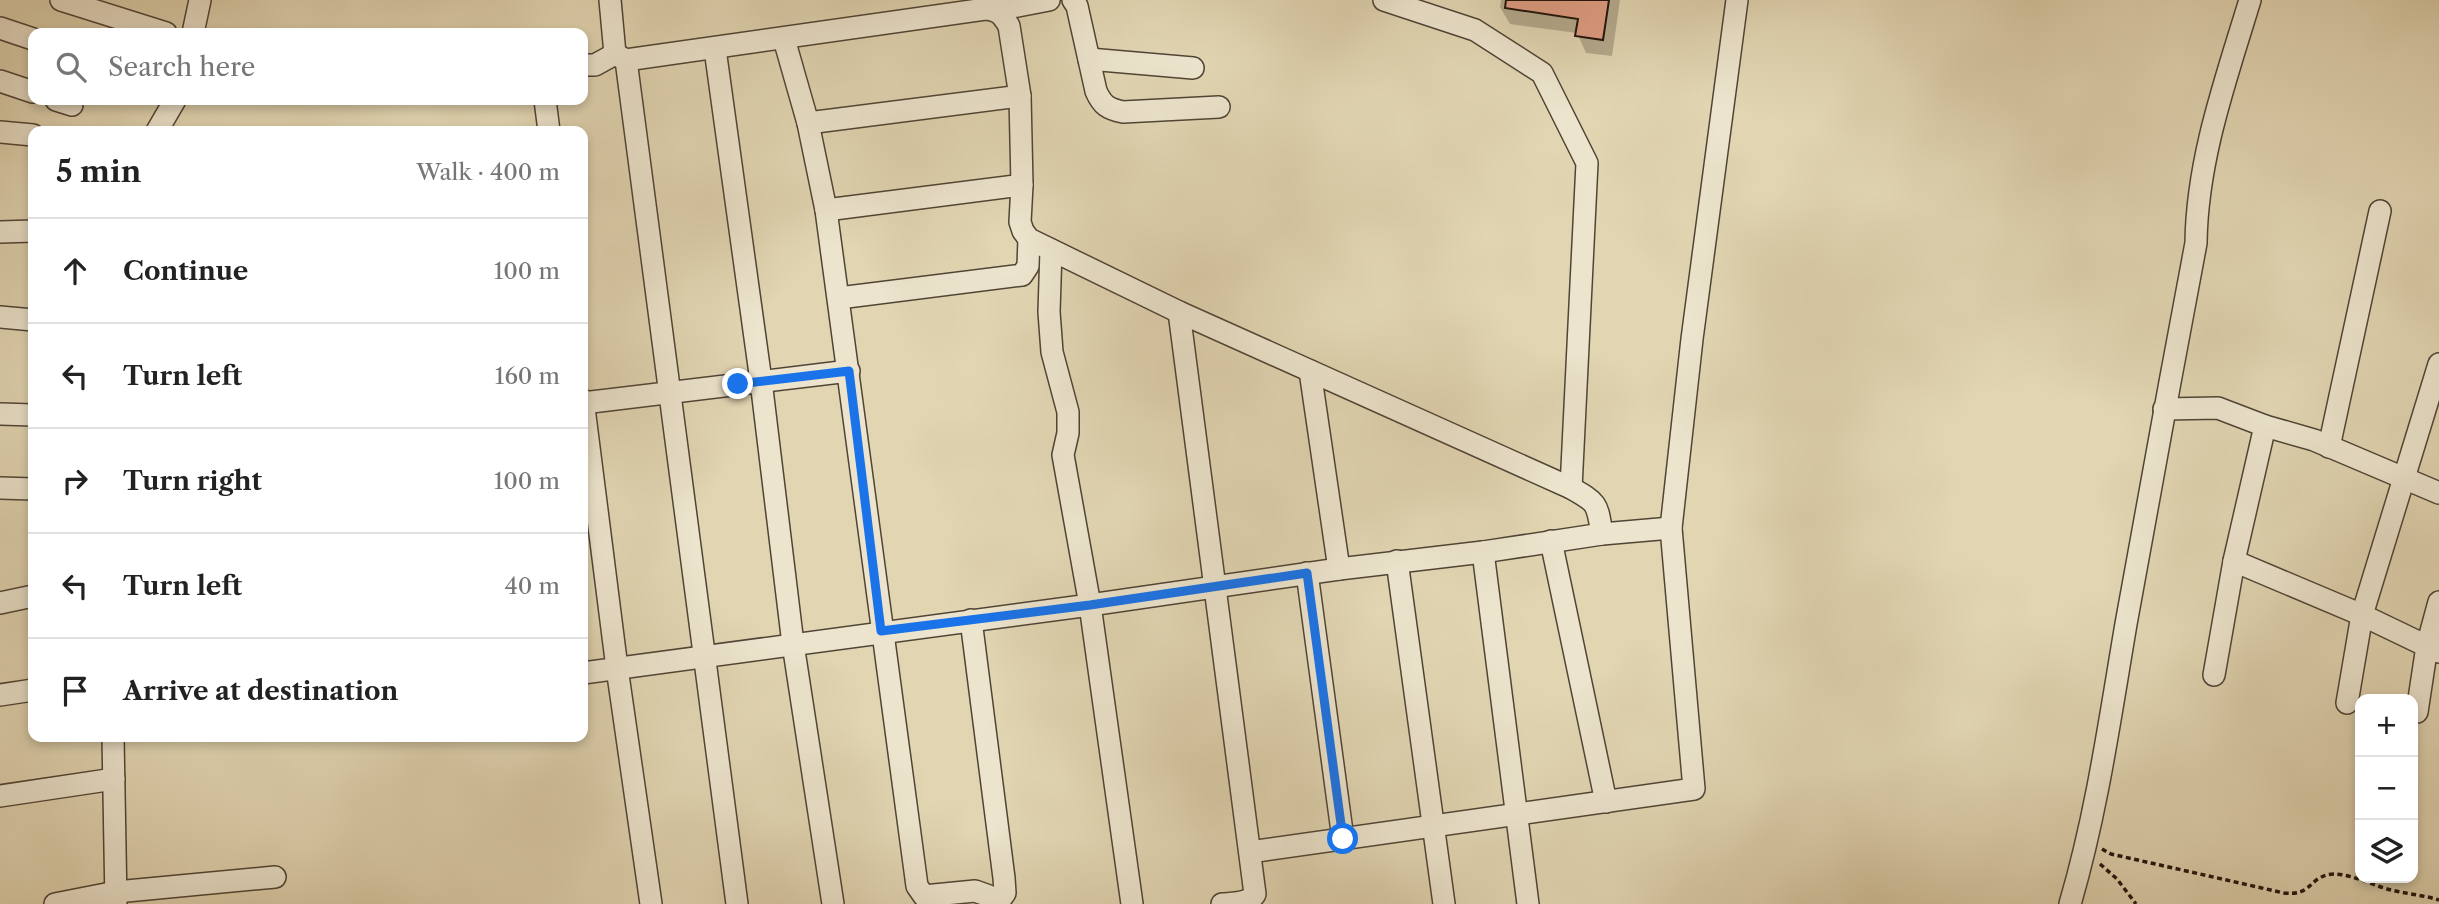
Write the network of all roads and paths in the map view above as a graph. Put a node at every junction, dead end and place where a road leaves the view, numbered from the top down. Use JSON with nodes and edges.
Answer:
{"nodes":[{"id":1,"x":61,"y":0,"type":"edge"},
{"id":2,"x":200,"y":0,"type":"edge"},
{"id":3,"x":610,"y":0,"type":"edge"},
{"id":4,"x":1049,"y":0,"type":"edge"},
{"id":5,"x":1073,"y":0,"type":"edge"},
{"id":6,"x":1384,"y":0,"type":"edge"},
{"id":7,"x":1737,"y":0,"type":"edge"},
{"id":8,"x":2250,"y":0,"type":"edge"},
{"id":9,"x":996,"y":10,"type":"junction"},
{"id":10,"x":0,"y":28,"type":"edge"},
{"id":11,"x":150,"y":28,"type":"edge"},
{"id":12,"x":194,"y":28,"type":"edge"},
{"id":13,"x":28,"y":37,"type":"edge"},
{"id":14,"x":784,"y":39,"type":"junction"},
{"id":15,"x":715,"y":49,"type":"junction"},
{"id":16,"x":621,"y":57,"type":"junction"},
{"id":17,"x":1089,"y":59,"type":"junction"},
{"id":18,"x":588,"y":65,"type":"edge"},
{"id":19,"x":1194,"y":68,"type":"dead end"},
{"id":20,"x":0,"y":81,"type":"edge"},
{"id":21,"x":28,"y":90,"type":"edge"},
{"id":22,"x":1020,"y":96,"type":"junction"},
{"id":23,"x":172,"y":105,"type":"edge"},
{"id":24,"x":545,"y":105,"type":"edge"},
{"id":25,"x":1219,"y":107,"type":"dead end"},
{"id":26,"x":808,"y":123,"type":"junction"},
{"id":27,"x":160,"y":126,"type":"edge"},
{"id":28,"x":548,"y":126,"type":"edge"},
{"id":29,"x":0,"y":132,"type":"edge"},
{"id":30,"x":28,"y":135,"type":"edge"},
{"id":31,"x":1022,"y":186,"type":"junction"},
{"id":32,"x":826,"y":210,"type":"junction"},
{"id":33,"x":2380,"y":211,"type":"dead end"},
{"id":34,"x":28,"y":231,"type":"edge"},
{"id":35,"x":0,"y":232,"type":"edge"},
{"id":36,"x":1029,"y":239,"type":"junction"},
{"id":37,"x":1051,"y":250,"type":"junction"},
{"id":38,"x":839,"y":298,"type":"junction"},
{"id":39,"x":1179,"y":312,"type":"junction"},
{"id":40,"x":0,"y":317,"type":"edge"},
{"id":41,"x":28,"y":320,"type":"edge"},
{"id":42,"x":2439,"y":364,"type":"edge"},
{"id":43,"x":849,"y":371,"type":"junction"},
{"id":44,"x":1310,"y":371,"type":"junction"},
{"id":45,"x":761,"y":382,"type":"junction"},
{"id":46,"x":670,"y":392,"type":"junction"},
{"id":47,"x":588,"y":401,"type":"edge"},
{"id":48,"x":2164,"y":410,"type":"junction"},
{"id":49,"x":0,"y":414,"type":"edge"},
{"id":50,"x":28,"y":415,"type":"edge"},
{"id":51,"x":2265,"y":426,"type":"junction"},
{"id":52,"x":588,"y":441,"type":"edge"},
{"id":53,"x":2329,"y":447,"type":"junction"},
{"id":54,"x":2406,"y":480,"type":"junction"},
{"id":55,"x":0,"y":488,"type":"edge"},
{"id":56,"x":1571,"y":488,"type":"junction"},
{"id":57,"x":28,"y":489,"type":"edge"},
{"id":58,"x":2439,"y":493,"type":"edge"},
{"id":59,"x":1671,"y":528,"type":"junction"},
{"id":60,"x":1602,"y":534,"type":"junction"},
{"id":61,"x":1551,"y":541,"type":"junction"},
{"id":62,"x":1483,"y":552,"type":"junction"},
{"id":63,"x":1397,"y":561,"type":"junction"},
{"id":64,"x":2234,"y":561,"type":"junction"},
{"id":65,"x":1339,"y":569,"type":"junction"},
{"id":66,"x":1307,"y":573,"type":"junction"},
{"id":67,"x":1216,"y":585,"type":"junction"},
{"id":68,"x":28,"y":597,"type":"edge"},
{"id":69,"x":2439,"y":602,"type":"edge"},
{"id":70,"x":0,"y":603,"type":"edge"},
{"id":71,"x":1090,"y":605,"type":"junction"},
{"id":72,"x":2362,"y":615,"type":"junction"},
{"id":73,"x":971,"y":620,"type":"junction"},
{"id":74,"x":881,"y":631,"type":"junction"},
{"id":75,"x":793,"y":644,"type":"junction"},
{"id":76,"x":2433,"y":649,"type":"edge"},
{"id":77,"x":706,"y":655,"type":"junction"},
{"id":78,"x":617,"y":668,"type":"junction"},
{"id":79,"x":588,"y":672,"type":"edge"},
{"id":80,"x":2214,"y":675,"type":"dead end"},
{"id":81,"x":28,"y":691,"type":"edge"},
{"id":82,"x":0,"y":695,"type":"edge"},
{"id":83,"x":2347,"y":703,"type":"dead end"},
{"id":84,"x":2418,"y":708,"type":"edge"},
{"id":85,"x":113,"y":742,"type":"edge"},
{"id":86,"x":114,"y":779,"type":"junction"},
{"id":87,"x":0,"y":796,"type":"edge"},
{"id":88,"x":1606,"y":802,"type":"junction"},
{"id":89,"x":1516,"y":815,"type":"junction"},
{"id":90,"x":1432,"y":826,"type":"junction"},
{"id":91,"x":1343,"y":839,"type":"junction"},
{"id":92,"x":2086,"y":846,"type":"junction"},
{"id":93,"x":1250,"y":852,"type":"junction"},
{"id":94,"x":275,"y":877,"type":"dead end"},
{"id":95,"x":116,"y":898,"type":"edge"},
{"id":96,"x":2439,"y":900,"type":"edge"},
{"id":97,"x":55,"y":904,"type":"edge"},
{"id":98,"x":651,"y":904,"type":"edge"},
{"id":99,"x":737,"y":904,"type":"edge"},
{"id":100,"x":833,"y":904,"type":"edge"},
{"id":101,"x":995,"y":904,"type":"edge"},
{"id":102,"x":1132,"y":904,"type":"edge"},
{"id":103,"x":1222,"y":904,"type":"edge"},
{"id":104,"x":1444,"y":904,"type":"edge"},
{"id":105,"x":1528,"y":904,"type":"edge"},
{"id":106,"x":2070,"y":904,"type":"edge"},
{"id":107,"x":2136,"y":904,"type":"edge"}],
"edges":[{"from":1,"to":11,"type":"street"},
{"from":2,"to":12,"type":"street"},
{"from":3,"to":16,"type":"street"},
{"from":4,"to":9,"type":"street"},
{"from":5,"to":17,"type":"street"},
{"from":6,"to":56,"type":"street"},
{"from":7,"to":59,"type":"street"},
{"from":8,"to":48,"type":"street"},
{"from":9,"to":14,"type":"street"},
{"from":9,"to":22,"type":"street"},
{"from":10,"to":13,"type":"street"},
{"from":14,"to":15,"type":"street"},
{"from":14,"to":26,"type":"street"},
{"from":15,"to":16,"type":"street"},
{"from":15,"to":45,"type":"street"},
{"from":16,"to":18,"type":"street"},
{"from":16,"to":46,"type":"street"},
{"from":17,"to":19,"type":"street"},
{"from":17,"to":25,"type":"street"},
{"from":20,"to":21,"type":"street"},
{"from":22,"to":26,"type":"street"},
{"from":22,"to":31,"type":"street"},
{"from":23,"to":27,"type":"street"},
{"from":24,"to":28,"type":"street"},
{"from":26,"to":32,"type":"street"},
{"from":29,"to":30,"type":"street"},
{"from":31,"to":32,"type":"street"},
{"from":31,"to":36,"type":"street"},
{"from":32,"to":38,"type":"street"},
{"from":33,"to":53,"type":"street"},
{"from":34,"to":35,"type":"street"},
{"from":36,"to":37,"type":"street"},
{"from":36,"to":38,"type":"street"},
{"from":37,"to":39,"type":"street"},
{"from":37,"to":71,"type":"street"},
{"from":38,"to":43,"type":"street"},
{"from":39,"to":44,"type":"street"},
{"from":39,"to":67,"type":"street"},
{"from":40,"to":41,"type":"street"},
{"from":42,"to":54,"type":"street"},
{"from":43,"to":45,"type":"street"},
{"from":43,"to":74,"type":"street"},
{"from":44,"to":56,"type":"street"},
{"from":44,"to":65,"type":"street"},
{"from":45,"to":46,"type":"street"},
{"from":45,"to":75,"type":"street"},
{"from":46,"to":47,"type":"street"},
{"from":46,"to":77,"type":"street"},
{"from":48,"to":51,"type":"street"},
{"from":48,"to":92,"type":"street"},
{"from":49,"to":50,"type":"street"},
{"from":51,"to":53,"type":"street"},
{"from":51,"to":64,"type":"street"},
{"from":52,"to":78,"type":"street"},
{"from":53,"to":54,"type":"street"},
{"from":54,"to":58,"type":"street"},
{"from":54,"to":72,"type":"street"},
{"from":55,"to":57,"type":"street"},
{"from":56,"to":60,"type":"street"},
{"from":59,"to":60,"type":"street"},
{"from":59,"to":88,"type":"street"},
{"from":60,"to":61,"type":"street"},
{"from":61,"to":62,"type":"street"},
{"from":61,"to":88,"type":"street"},
{"from":62,"to":63,"type":"street"},
{"from":62,"to":89,"type":"street"},
{"from":63,"to":65,"type":"street"},
{"from":63,"to":90,"type":"street"},
{"from":64,"to":72,"type":"street"},
{"from":64,"to":80,"type":"street"},
{"from":65,"to":66,"type":"street"},
{"from":66,"to":67,"type":"street"},
{"from":66,"to":91,"type":"street"},
{"from":67,"to":71,"type":"street"},
{"from":67,"to":93,"type":"street"},
{"from":68,"to":70,"type":"street"},
{"from":69,"to":76,"type":"street"},
{"from":71,"to":73,"type":"street"},
{"from":71,"to":102,"type":"street"},
{"from":72,"to":76,"type":"street"},
{"from":72,"to":83,"type":"street"},
{"from":73,"to":74,"type":"street"},
{"from":73,"to":101,"type":"street"},
{"from":74,"to":75,"type":"street"},
{"from":74,"to":101,"type":"street"},
{"from":75,"to":77,"type":"street"},
{"from":75,"to":100,"type":"street"},
{"from":76,"to":84,"type":"street"},
{"from":77,"to":78,"type":"street"},
{"from":77,"to":99,"type":"street"},
{"from":78,"to":79,"type":"street"},
{"from":78,"to":98,"type":"street"},
{"from":81,"to":82,"type":"street"},
{"from":85,"to":86,"type":"street"},
{"from":86,"to":87,"type":"street"},
{"from":86,"to":95,"type":"street"},
{"from":88,"to":89,"type":"street"},
{"from":89,"to":90,"type":"street"},
{"from":89,"to":105,"type":"street"},
{"from":90,"to":91,"type":"street"},
{"from":90,"to":104,"type":"street"},
{"from":91,"to":93,"type":"street"},
{"from":92,"to":96,"type":"path"},
{"from":92,"to":106,"type":"street"},
{"from":92,"to":107,"type":"path"},
{"from":93,"to":103,"type":"street"},
{"from":94,"to":95,"type":"street"},
{"from":95,"to":97,"type":"street"}]}
